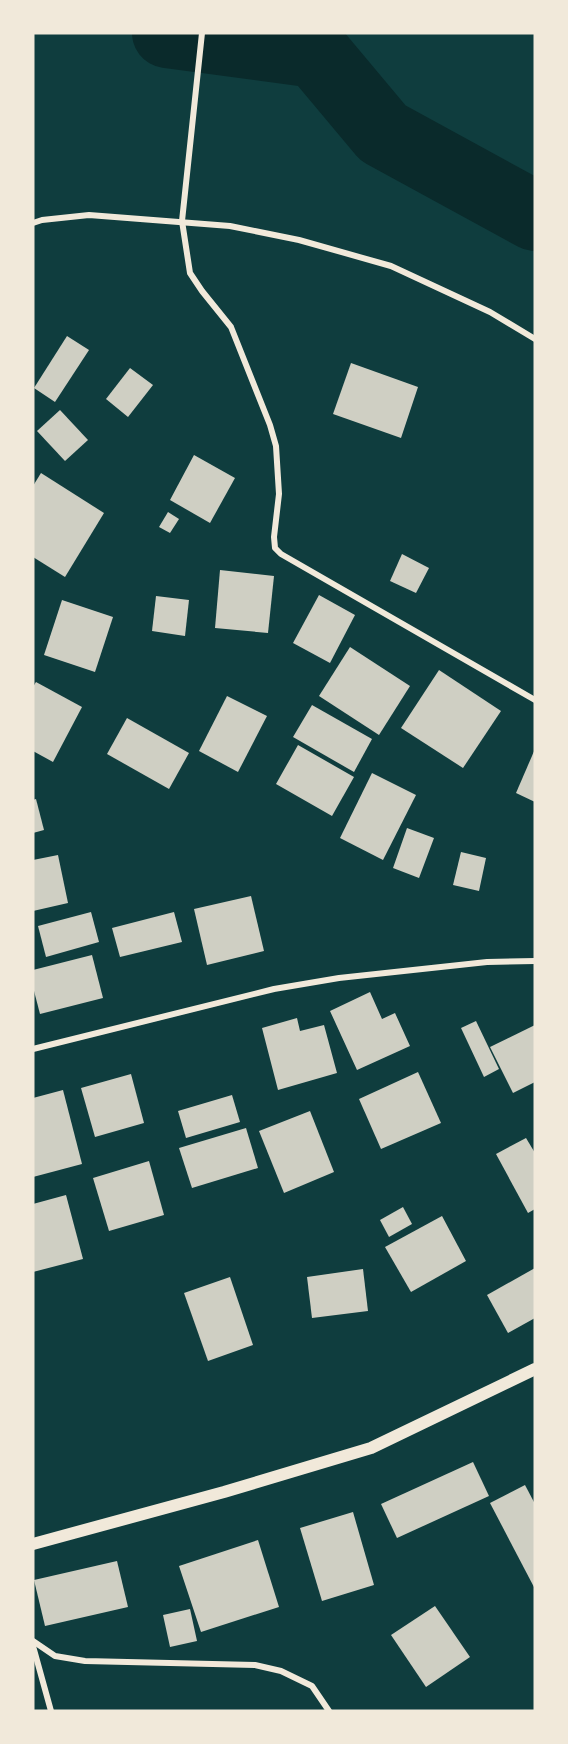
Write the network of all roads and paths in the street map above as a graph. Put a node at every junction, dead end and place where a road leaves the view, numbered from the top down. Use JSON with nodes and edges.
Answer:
{"nodes":[{"id":1,"x":202,"y":33,"type":"edge"},
{"id":2,"x":182,"y":221,"type":"junction"},
{"id":3,"x":33,"y":223,"type":"edge"},
{"id":4,"x":535,"y":339,"type":"edge"},
{"id":5,"x":535,"y":700,"type":"edge"},
{"id":6,"x":535,"y":961,"type":"edge"},
{"id":7,"x":33,"y":1049,"type":"edge"},
{"id":8,"x":535,"y":1369,"type":"edge"},
{"id":9,"x":33,"y":1544,"type":"edge"},
{"id":10,"x":33,"y":1641,"type":"edge"},
{"id":11,"x":33,"y":1646,"type":"edge"},
{"id":12,"x":51,"y":1711,"type":"edge"},
{"id":13,"x":329,"y":1711,"type":"edge"}],
"edges":[{"from":1,"to":2,"type":"street"},
{"from":2,"to":3,"type":"street"},
{"from":2,"to":4,"type":"street"},
{"from":2,"to":5,"type":"street"},
{"from":6,"to":7,"type":"street"},
{"from":8,"to":9,"type":"main road"},
{"from":10,"to":13,"type":"street"},
{"from":11,"to":12,"type":"street"}]}
